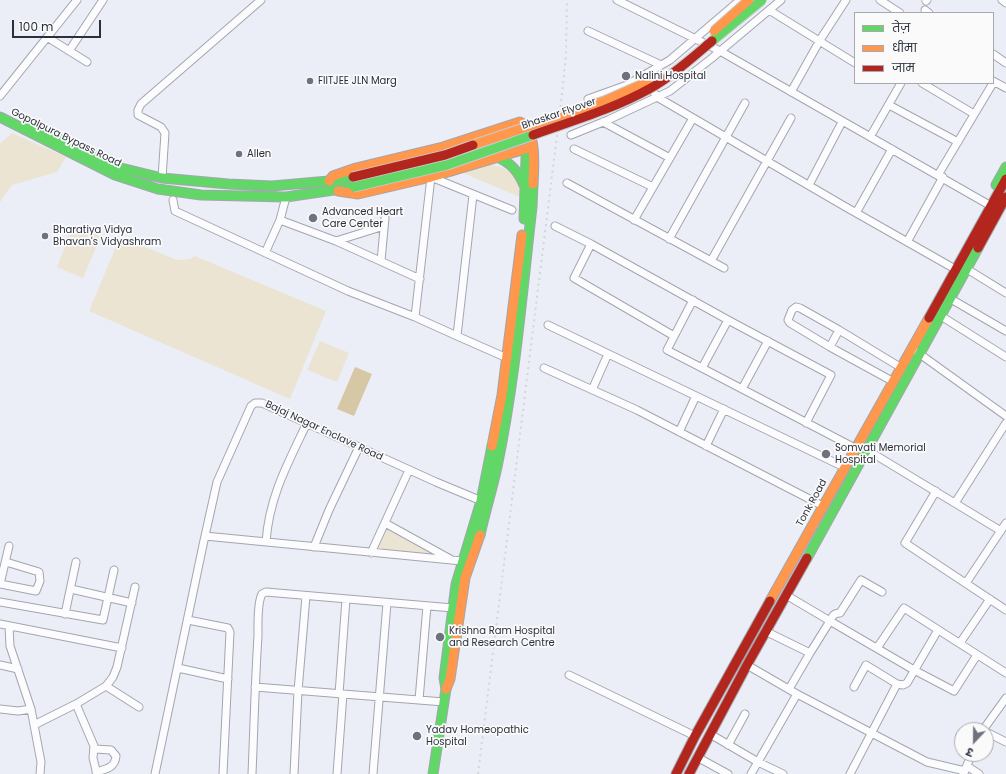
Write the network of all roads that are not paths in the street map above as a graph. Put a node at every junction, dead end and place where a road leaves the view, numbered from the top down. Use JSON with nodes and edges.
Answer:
{"nodes":[{"id":1,"x":77,"y":0,"type":"edge"},
{"id":2,"x":103,"y":0,"type":"edge"},
{"id":3,"x":261,"y":0,"type":"edge"},
{"id":4,"x":617,"y":0,"type":"edge"},
{"id":5,"x":740,"y":0,"type":"edge"},
{"id":6,"x":749,"y":0,"type":"edge"},
{"id":7,"x":762,"y":0,"type":"edge"},
{"id":8,"x":781,"y":0,"type":"edge"},
{"id":9,"x":846,"y":0,"type":"edge"},
{"id":10,"x":880,"y":0,"type":"edge"},
{"id":11,"x":625,"y":2,"type":"edge"},
{"id":12,"x":769,"y":10,"type":"junction"},
{"id":13,"x":891,"y":10,"type":"edge"},
{"id":14,"x":588,"y":31,"type":"dead end"},
{"id":15,"x":47,"y":37,"type":"junction"},
{"id":16,"x":695,"y":38,"type":"junction"},
{"id":17,"x":820,"y":40,"type":"junction"},
{"id":18,"x":70,"y":51,"type":"junction"},
{"id":19,"x":720,"y":51,"type":"junction"},
{"id":20,"x":994,"y":55,"type":"edge"},
{"id":21,"x":87,"y":62,"type":"dead end"},
{"id":22,"x":854,"y":62,"type":"edge"},
{"id":23,"x":1006,"y":63,"type":"edge"},
{"id":24,"x":661,"y":65,"type":"junction"},
{"id":25,"x":643,"y":76,"type":"junction"},
{"id":26,"x":994,"y":82,"type":"edge"},
{"id":27,"x":900,"y":84,"type":"edge"},
{"id":28,"x":924,"y":84,"type":"edge"},
{"id":29,"x":992,"y":84,"type":"edge"},
{"id":30,"x":1006,"y":88,"type":"edge"},
{"id":31,"x":791,"y":92,"type":"junction"},
{"id":32,"x":0,"y":96,"type":"edge"},
{"id":33,"x":656,"y":97,"type":"junction"},
{"id":34,"x":588,"y":99,"type":"dead end"},
{"id":35,"x":745,"y":103,"type":"dead end"},
{"id":36,"x":889,"y":105,"type":"junction"},
{"id":37,"x":0,"y":110,"type":"edge"},
{"id":38,"x":974,"y":114,"type":"junction"},
{"id":39,"x":0,"y":118,"type":"edge"},
{"id":40,"x":692,"y":118,"type":"junction"},
{"id":41,"x":792,"y":118,"type":"dead end"},
{"id":42,"x":602,"y":122,"type":"junction"},
{"id":43,"x":842,"y":122,"type":"junction"},
{"id":44,"x":571,"y":136,"type":"dead end"},
{"id":45,"x":870,"y":137,"type":"junction"},
{"id":46,"x":726,"y":138,"type":"junction"},
{"id":47,"x":958,"y":142,"type":"junction"},
{"id":48,"x":532,"y":147,"type":"junction"},
{"id":49,"x":574,"y":149,"type":"dead end"},
{"id":50,"x":892,"y":149,"type":"junction"},
{"id":51,"x":497,"y":157,"type":"junction"},
{"id":52,"x":670,"y":158,"type":"junction"},
{"id":53,"x":767,"y":161,"type":"junction"},
{"id":54,"x":1006,"y":167,"type":"edge"},
{"id":55,"x":116,"y":171,"type":"junction"},
{"id":56,"x":941,"y":176,"type":"junction"},
{"id":57,"x":431,"y":177,"type":"junction"},
{"id":58,"x":162,"y":178,"type":"junction"},
{"id":59,"x":1006,"y":179,"type":"edge"},
{"id":60,"x":329,"y":182,"type":"junction"},
{"id":61,"x":567,"y":183,"type":"dead end"},
{"id":62,"x":809,"y":185,"type":"junction"},
{"id":63,"x":653,"y":187,"type":"junction"},
{"id":64,"x":525,"y":189,"type":"junction"},
{"id":65,"x":335,"y":191,"type":"junction"},
{"id":66,"x":473,"y":195,"type":"junction"},
{"id":67,"x":1006,"y":197,"type":"edge"},
{"id":68,"x":286,"y":198,"type":"junction"},
{"id":69,"x":173,"y":200,"type":"dead end"},
{"id":70,"x":998,"y":205,"type":"edge"},
{"id":71,"x":512,"y":210,"type":"dead end"},
{"id":72,"x":856,"y":213,"type":"junction"},
{"id":73,"x":385,"y":218,"type":"dead end"},
{"id":74,"x":280,"y":220,"type":"junction"},
{"id":75,"x":634,"y":220,"type":"junction"},
{"id":76,"x":384,"y":226,"type":"junction"},
{"id":77,"x":555,"y":226,"type":"dead end"},
{"id":78,"x":669,"y":239,"type":"junction"},
{"id":79,"x":336,"y":241,"type":"junction"},
{"id":80,"x":907,"y":242,"type":"junction"},
{"id":81,"x":591,"y":244,"type":"junction"},
{"id":82,"x":265,"y":253,"type":"junction"},
{"id":83,"x":381,"y":261,"type":"junction"},
{"id":84,"x":711,"y":261,"type":"junction"},
{"id":85,"x":724,"y":268,"type":"dead end"},
{"id":86,"x":955,"y":269,"type":"junction"},
{"id":87,"x":967,"y":269,"type":"junction"},
{"id":88,"x":420,"y":279,"type":"junction"},
{"id":89,"x":1006,"y":293,"type":"edge"},
{"id":90,"x":951,"y":299,"type":"junction"},
{"id":91,"x":693,"y":300,"type":"junction"},
{"id":92,"x":941,"y":316,"type":"junction"},
{"id":93,"x":416,"y":317,"type":"junction"},
{"id":94,"x":728,"y":320,"type":"junction"},
{"id":95,"x":548,"y":325,"type":"dead end"},
{"id":96,"x":839,"y":330,"type":"junction"},
{"id":97,"x":1006,"y":331,"type":"edge"},
{"id":98,"x":457,"y":336,"type":"junction"},
{"id":99,"x":674,"y":336,"type":"junction"},
{"id":100,"x":768,"y":341,"type":"junction"},
{"id":101,"x":830,"y":347,"type":"junction"},
{"id":102,"x":911,"y":348,"type":"junction"},
{"id":103,"x":608,"y":354,"type":"junction"},
{"id":104,"x":920,"y":354,"type":"junction"},
{"id":105,"x":1006,"y":357,"type":"edge"},
{"id":106,"x":507,"y":358,"type":"junction"},
{"id":107,"x":900,"y":367,"type":"junction"},
{"id":108,"x":544,"y":368,"type":"dead end"},
{"id":109,"x":702,"y":368,"type":"junction"},
{"id":110,"x":892,"y":381,"type":"junction"},
{"id":111,"x":742,"y":389,"type":"junction"},
{"id":112,"x":592,"y":390,"type":"junction"},
{"id":113,"x":696,"y":396,"type":"junction"},
{"id":114,"x":724,"y":409,"type":"junction"},
{"id":115,"x":1006,"y":416,"type":"edge"},
{"id":116,"x":1006,"y":422,"type":"edge"},
{"id":117,"x":307,"y":423,"type":"junction"},
{"id":118,"x":806,"y":423,"type":"junction"},
{"id":119,"x":679,"y":432,"type":"junction"},
{"id":120,"x":706,"y":446,"type":"junction"},
{"id":121,"x":359,"y":447,"type":"junction"},
{"id":122,"x":855,"y":448,"type":"junction"},
{"id":123,"x":867,"y":450,"type":"junction"},
{"id":124,"x":844,"y":467,"type":"junction"},
{"id":125,"x":410,"y":470,"type":"junction"},
{"id":126,"x":936,"y":491,"type":"junction"},
{"id":127,"x":484,"y":502,"type":"junction"},
{"id":128,"x":955,"y":503,"type":"junction"},
{"id":129,"x":823,"y":506,"type":"junction"},
{"id":130,"x":1006,"y":523,"type":"edge"},
{"id":131,"x":385,"y":524,"type":"junction"},
{"id":132,"x":1001,"y":530,"type":"junction"},
{"id":133,"x":205,"y":536,"type":"junction"},
{"id":134,"x":266,"y":542,"type":"junction"},
{"id":135,"x":9,"y":546,"type":"dead end"},
{"id":136,"x":314,"y":547,"type":"junction"},
{"id":137,"x":371,"y":553,"type":"junction"},
{"id":138,"x":458,"y":561,"type":"junction"},
{"id":139,"x":6,"y":562,"type":"junction"},
{"id":140,"x":76,"y":562,"type":"dead end"},
{"id":141,"x":114,"y":570,"type":"dead end"},
{"id":142,"x":966,"y":583,"type":"junction"},
{"id":143,"x":0,"y":584,"type":"edge"},
{"id":144,"x":135,"y":586,"type":"dead end"},
{"id":145,"x":70,"y":589,"type":"junction"},
{"id":146,"x":882,"y":592,"type":"dead end"},
{"id":147,"x":786,"y":595,"type":"junction"},
{"id":148,"x":306,"y":596,"type":"junction"},
{"id":149,"x":108,"y":597,"type":"junction"},
{"id":150,"x":346,"y":599,"type":"junction"},
{"id":151,"x":990,"y":599,"type":"junction"},
{"id":152,"x":0,"y":602,"type":"edge"},
{"id":153,"x":132,"y":603,"type":"junction"},
{"id":154,"x":387,"y":603,"type":"junction"},
{"id":155,"x":427,"y":606,"type":"junction"},
{"id":156,"x":453,"y":608,"type":"junction"},
{"id":157,"x":1006,"y":610,"type":"edge"},
{"id":158,"x":65,"y":614,"type":"junction"},
{"id":159,"x":188,"y":620,"type":"junction"},
{"id":160,"x":830,"y":620,"type":"junction"},
{"id":161,"x":0,"y":624,"type":"edge"},
{"id":162,"x":9,"y":626,"type":"junction"},
{"id":163,"x":938,"y":630,"type":"junction"},
{"id":164,"x":765,"y":631,"type":"junction"},
{"id":165,"x":960,"y":643,"type":"junction"},
{"id":166,"x":122,"y":648,"type":"junction"},
{"id":167,"x":877,"y":648,"type":"junction"},
{"id":168,"x":810,"y":653,"type":"junction"},
{"id":169,"x":977,"y":655,"type":"junction"},
{"id":170,"x":0,"y":665,"type":"edge"},
{"id":171,"x":747,"y":665,"type":"junction"},
{"id":172,"x":178,"y":668,"type":"junction"},
{"id":173,"x":18,"y":669,"type":"junction"},
{"id":174,"x":914,"y":670,"type":"junction"},
{"id":175,"x":1006,"y":673,"type":"edge"},
{"id":176,"x":569,"y":675,"type":"dead end"},
{"id":177,"x":228,"y":679,"type":"junction"},
{"id":178,"x":897,"y":684,"type":"junction"},
{"id":179,"x":106,"y":686,"type":"junction"},
{"id":180,"x":255,"y":687,"type":"junction"},
{"id":181,"x":854,"y":687,"type":"dead end"},
{"id":182,"x":446,"y":689,"type":"junction"},
{"id":183,"x":789,"y":689,"type":"junction"},
{"id":184,"x":298,"y":691,"type":"junction"},
{"id":185,"x":341,"y":694,"type":"junction"},
{"id":186,"x":797,"y":694,"type":"junction"},
{"id":187,"x":380,"y":697,"type":"junction"},
{"id":188,"x":1006,"y":698,"type":"edge"},
{"id":189,"x":419,"y":700,"type":"junction"},
{"id":190,"x":444,"y":702,"type":"junction"},
{"id":191,"x":76,"y":704,"type":"junction"},
{"id":192,"x":139,"y":707,"type":"dead end"},
{"id":193,"x":0,"y":709,"type":"edge"},
{"id":194,"x":31,"y":709,"type":"junction"},
{"id":195,"x":744,"y":714,"type":"dead end"},
{"id":196,"x":989,"y":722,"type":"edge"},
{"id":197,"x":34,"y":725,"type":"junction"},
{"id":198,"x":710,"y":734,"type":"junction"},
{"id":199,"x":872,"y":734,"type":"junction"},
{"id":200,"x":695,"y":736,"type":"junction"},
{"id":201,"x":994,"y":736,"type":"edge"},
{"id":202,"x":1006,"y":742,"type":"edge"},
{"id":203,"x":728,"y":745,"type":"junction"},
{"id":204,"x":95,"y":748,"type":"junction"},
{"id":205,"x":698,"y":757,"type":"junction"},
{"id":206,"x":758,"y":762,"type":"junction"},
{"id":207,"x":965,"y":770,"type":"edge"},
{"id":208,"x":97,"y":773,"type":"edge"},
{"id":209,"x":40,"y":774,"type":"edge"},
{"id":210,"x":155,"y":774,"type":"edge"},
{"id":211,"x":223,"y":774,"type":"edge"},
{"id":212,"x":252,"y":774,"type":"edge"},
{"id":213,"x":294,"y":774,"type":"edge"},
{"id":214,"x":337,"y":774,"type":"edge"},
{"id":215,"x":373,"y":774,"type":"edge"},
{"id":216,"x":433,"y":774,"type":"edge"},
{"id":217,"x":676,"y":774,"type":"edge"},
{"id":218,"x":689,"y":774,"type":"edge"},
{"id":219,"x":728,"y":774,"type":"edge"},
{"id":220,"x":751,"y":774,"type":"edge"},
{"id":221,"x":783,"y":774,"type":"edge"},
{"id":222,"x":850,"y":774,"type":"edge"},
{"id":223,"x":979,"y":774,"type":"edge"}],
"edges":[{"from":1,"to":15,"type":"street"},
{"from":2,"to":18,"type":"street"},
{"from":3,"to":58,"type":"street"},
{"from":4,"to":11,"type":"street"},
{"from":5,"to":16,"type":"street"},
{"from":6,"to":60,"type":"main road","name":"Bhaskar Flyover","bridge":true},
{"from":7,"to":65,"type":"main road","name":"Bhaskar Flyover","bridge":true},
{"from":8,"to":12,"type":"street"},
{"from":9,"to":17,"type":"street"},
{"from":10,"to":13,"type":"street"},
{"from":11,"to":16,"type":"street"},
{"from":12,"to":17,"type":"street"},
{"from":12,"to":19,"type":"street"},
{"from":14,"to":24,"type":"street"},
{"from":15,"to":18,"type":"street"},
{"from":15,"to":32,"type":"street"},
{"from":16,"to":19,"type":"street"},
{"from":16,"to":24,"type":"street"},
{"from":17,"to":22,"type":"street"},
{"from":17,"to":31,"type":"street"},
{"from":18,"to":21,"type":"street"},
{"from":19,"to":31,"type":"street"},
{"from":19,"to":33,"type":"street"},
{"from":20,"to":23,"type":"street"},
{"from":24,"to":25,"type":"street"},
{"from":25,"to":33,"type":"street"},
{"from":25,"to":34,"type":"street"},
{"from":26,"to":30,"type":"street"},
{"from":27,"to":36,"type":"street"},
{"from":28,"to":38,"type":"street"},
{"from":29,"to":38,"type":"street"},
{"from":31,"to":43,"type":"street"},
{"from":33,"to":40,"type":"street"},
{"from":33,"to":42,"type":"street"},
{"from":35,"to":46,"type":"street"},
{"from":36,"to":45,"type":"street"},
{"from":36,"to":47,"type":"street"},
{"from":37,"to":55,"type":"main road","name":"Gopalpura Bypass Road"},
{"from":38,"to":47,"type":"street"},
{"from":39,"to":55,"type":"main road","name":"Gopalpura Bypass Road"},
{"from":40,"to":46,"type":"street"},
{"from":40,"to":52,"type":"street"},
{"from":41,"to":53,"type":"street"},
{"from":42,"to":44,"type":"street"},
{"from":42,"to":52,"type":"street"},
{"from":43,"to":45,"type":"street"},
{"from":43,"to":62,"type":"street"},
{"from":45,"to":50,"type":"street"},
{"from":46,"to":53,"type":"street"},
{"from":46,"to":78,"type":"street"},
{"from":47,"to":56,"type":"street"},
{"from":48,"to":51,"type":"main road"},
{"from":48,"to":60,"type":"main road"},
{"from":48,"to":64,"type":"main road"},
{"from":48,"to":127,"type":"main road"},
{"from":49,"to":63,"type":"street"},
{"from":50,"to":56,"type":"street"},
{"from":50,"to":72,"type":"street"},
{"from":51,"to":57,"type":"main road"},
{"from":51,"to":64,"type":"main road"},
{"from":52,"to":63,"type":"street"},
{"from":53,"to":62,"type":"street"},
{"from":53,"to":84,"type":"street"},
{"from":54,"to":70,"type":"main road"},
{"from":55,"to":58,"type":"main road","name":"Gopalpura Bypass Road"},
{"from":55,"to":68,"type":"main road","name":"Gopalpura Bypass Road"},
{"from":56,"to":70,"type":"street"},
{"from":56,"to":80,"type":"street"},
{"from":57,"to":65,"type":"main road"},
{"from":57,"to":66,"type":"street"},
{"from":57,"to":88,"type":"street"},
{"from":58,"to":60,"type":"main road","name":"Gopalpura Bypass Road"},
{"from":59,"to":70,"type":"main road"},
{"from":61,"to":75,"type":"street"},
{"from":62,"to":72,"type":"street"},
{"from":63,"to":75,"type":"street"},
{"from":64,"to":106,"type":"main road"},
{"from":65,"to":68,"type":"main road","name":"Gopalpura Bypass Road"},
{"from":66,"to":71,"type":"street"},
{"from":66,"to":98,"type":"street"},
{"from":67,"to":70,"type":"main road"},
{"from":68,"to":74,"type":"street"},
{"from":69,"to":82,"type":"street"},
{"from":70,"to":86,"type":"main road","name":"Tonk Road"},
{"from":70,"to":87,"type":"main road"},
{"from":72,"to":80,"type":"street"},
{"from":73,"to":76,"type":"street"},
{"from":74,"to":79,"type":"street"},
{"from":74,"to":82,"type":"street"},
{"from":75,"to":78,"type":"street"},
{"from":76,"to":79,"type":"street"},
{"from":76,"to":83,"type":"street"},
{"from":77,"to":81,"type":"street"},
{"from":78,"to":84,"type":"street"},
{"from":79,"to":83,"type":"street"},
{"from":80,"to":86,"type":"street"},
{"from":81,"to":91,"type":"street"},
{"from":81,"to":99,"type":"street"},
{"from":82,"to":93,"type":"street"},
{"from":83,"to":88,"type":"street"},
{"from":84,"to":85,"type":"street"},
{"from":86,"to":102,"type":"main road","name":"Tonk Road"},
{"from":87,"to":89,"type":"street"},
{"from":87,"to":90,"type":"main road"},
{"from":88,"to":93,"type":"street"},
{"from":90,"to":92,"type":"main road"},
{"from":90,"to":97,"type":"street"},
{"from":91,"to":94,"type":"street"},
{"from":91,"to":99,"type":"street"},
{"from":92,"to":104,"type":"main road"},
{"from":92,"to":105,"type":"street"},
{"from":93,"to":98,"type":"street"},
{"from":94,"to":100,"type":"street"},
{"from":94,"to":109,"type":"street"},
{"from":95,"to":103,"type":"street"},
{"from":96,"to":101,"type":"street"},
{"from":96,"to":101,"type":"street"},
{"from":96,"to":107,"type":"street"},
{"from":98,"to":106,"type":"street"},
{"from":99,"to":109,"type":"street"},
{"from":100,"to":111,"type":"street"},
{"from":100,"to":118,"type":"street"},
{"from":101,"to":110,"type":"street"},
{"from":102,"to":104,"type":"street"},
{"from":102,"to":107,"type":"main road","name":"Tonk Road"},
{"from":103,"to":112,"type":"street"},
{"from":103,"to":113,"type":"street"},
{"from":104,"to":115,"type":"street"},
{"from":104,"to":123,"type":"main road"},
{"from":106,"to":127,"type":"main road"},
{"from":107,"to":110,"type":"main road","name":"Tonk Road"},
{"from":108,"to":112,"type":"street"},
{"from":109,"to":111,"type":"street"},
{"from":110,"to":122,"type":"main road","name":"Tonk Road"},
{"from":111,"to":118,"type":"street"},
{"from":112,"to":119,"type":"street"},
{"from":113,"to":114,"type":"street"},
{"from":113,"to":119,"type":"street"},
{"from":114,"to":120,"type":"street"},
{"from":114,"to":124,"type":"street"},
{"from":116,"to":128,"type":"street"},
{"from":117,"to":121,"type":"street","name":"Bajaj Nagar Enclave Road"},
{"from":117,"to":133,"type":"street","name":"Bajaj Nagar Enclave Road"},
{"from":117,"to":134,"type":"street"},
{"from":118,"to":122,"type":"street"},
{"from":119,"to":120,"type":"street"},
{"from":120,"to":129,"type":"street"},
{"from":121,"to":125,"type":"street","name":"Bajaj Nagar Enclave Road"},
{"from":121,"to":136,"type":"street"},
{"from":122,"to":124,"type":"main road","name":"Tonk Road"},
{"from":123,"to":126,"type":"street"},
{"from":123,"to":147,"type":"main road"},
{"from":124,"to":129,"type":"main road","name":"Tonk Road"},
{"from":125,"to":127,"type":"street","name":"Bajaj Nagar Enclave Road"},
{"from":125,"to":131,"type":"street"},
{"from":126,"to":128,"type":"street"},
{"from":126,"to":142,"type":"street"},
{"from":127,"to":138,"type":"main road"},
{"from":127,"to":182,"type":"main road"},
{"from":128,"to":132,"type":"street"},
{"from":129,"to":200,"type":"main road","name":"Tonk Road"},
{"from":130,"to":132,"type":"street"},
{"from":131,"to":137,"type":"street"},
{"from":131,"to":138,"type":"street"},
{"from":132,"to":142,"type":"street"},
{"from":133,"to":134,"type":"street"},
{"from":133,"to":159,"type":"street","name":"Bajaj Nagar Enclave Road"},
{"from":134,"to":136,"type":"street"},
{"from":135,"to":139,"type":"street"},
{"from":136,"to":137,"type":"street"},
{"from":137,"to":138,"type":"street"},
{"from":138,"to":156,"type":"main road"},
{"from":139,"to":143,"type":"street"},
{"from":139,"to":143,"type":"street"},
{"from":140,"to":145,"type":"street"},
{"from":141,"to":149,"type":"street"},
{"from":142,"to":151,"type":"street"},
{"from":144,"to":153,"type":"street"},
{"from":145,"to":149,"type":"street"},
{"from":145,"to":158,"type":"street"},
{"from":146,"to":160,"type":"street"},
{"from":147,"to":160,"type":"street"},
{"from":147,"to":164,"type":"main road"},
{"from":148,"to":150,"type":"street"},
{"from":148,"to":180,"type":"street"},
{"from":148,"to":184,"type":"street"},
{"from":149,"to":153,"type":"street"},
{"from":149,"to":158,"type":"street"},
{"from":150,"to":154,"type":"street"},
{"from":150,"to":185,"type":"street"},
{"from":151,"to":157,"type":"street"},
{"from":151,"to":165,"type":"street"},
{"from":152,"to":158,"type":"street"},
{"from":153,"to":166,"type":"street"},
{"from":154,"to":155,"type":"street"},
{"from":154,"to":187,"type":"street"},
{"from":155,"to":156,"type":"street"},
{"from":155,"to":189,"type":"street"},
{"from":156,"to":182,"type":"main road"},
{"from":159,"to":172,"type":"street","name":"Bajaj Nagar Enclave Road"},
{"from":159,"to":177,"type":"street"},
{"from":160,"to":167,"type":"street"},
{"from":160,"to":168,"type":"street"},
{"from":161,"to":162,"type":"street"},
{"from":162,"to":166,"type":"street"},
{"from":162,"to":173,"type":"street"},
{"from":163,"to":165,"type":"street"},
{"from":163,"to":167,"type":"street"},
{"from":163,"to":174,"type":"street"},
{"from":164,"to":168,"type":"street"},
{"from":164,"to":171,"type":"main road"},
{"from":165,"to":169,"type":"street"},
{"from":166,"to":179,"type":"street"},
{"from":167,"to":174,"type":"street"},
{"from":168,"to":183,"type":"street"},
{"from":169,"to":174,"type":"street"},
{"from":169,"to":175,"type":"street"},
{"from":170,"to":173,"type":"street"},
{"from":171,"to":183,"type":"street"},
{"from":171,"to":198,"type":"main road"},
{"from":172,"to":177,"type":"street"},
{"from":172,"to":210,"type":"street","name":"Bajaj Nagar Enclave Road"},
{"from":173,"to":194,"type":"street"},
{"from":174,"to":178,"type":"street"},
{"from":176,"to":200,"type":"street"},
{"from":177,"to":211,"type":"street"},
{"from":178,"to":181,"type":"street"},
{"from":178,"to":199,"type":"street"},
{"from":179,"to":191,"type":"street"},
{"from":179,"to":192,"type":"street"},
{"from":180,"to":184,"type":"street"},
{"from":180,"to":212,"type":"street"},
{"from":182,"to":190,"type":"main road"},
{"from":183,"to":186,"type":"street"},
{"from":184,"to":185,"type":"street"},
{"from":184,"to":213,"type":"street"},
{"from":185,"to":187,"type":"street"},
{"from":185,"to":214,"type":"street"},
{"from":186,"to":199,"type":"street"},
{"from":186,"to":206,"type":"street"},
{"from":187,"to":189,"type":"street"},
{"from":187,"to":215,"type":"street"},
{"from":188,"to":196,"type":"street"},
{"from":189,"to":190,"type":"street"},
{"from":190,"to":216,"type":"main road"},
{"from":191,"to":197,"type":"street"},
{"from":191,"to":204,"type":"street"},
{"from":193,"to":194,"type":"street"},
{"from":194,"to":197,"type":"street"},
{"from":195,"to":203,"type":"street"},
{"from":197,"to":209,"type":"street"},
{"from":198,"to":203,"type":"street"},
{"from":198,"to":205,"type":"main road"},
{"from":199,"to":207,"type":"street"},
{"from":199,"to":222,"type":"street"},
{"from":200,"to":217,"type":"main road","name":"Tonk Road"},
{"from":201,"to":202,"type":"street"},
{"from":203,"to":206,"type":"street"},
{"from":204,"to":208,"type":"street"},
{"from":204,"to":208,"type":"street"},
{"from":205,"to":218,"type":"main road"},
{"from":205,"to":219,"type":"street"},
{"from":206,"to":220,"type":"street"},
{"from":206,"to":221,"type":"street"},
{"from":207,"to":223,"type":"street"}]}
